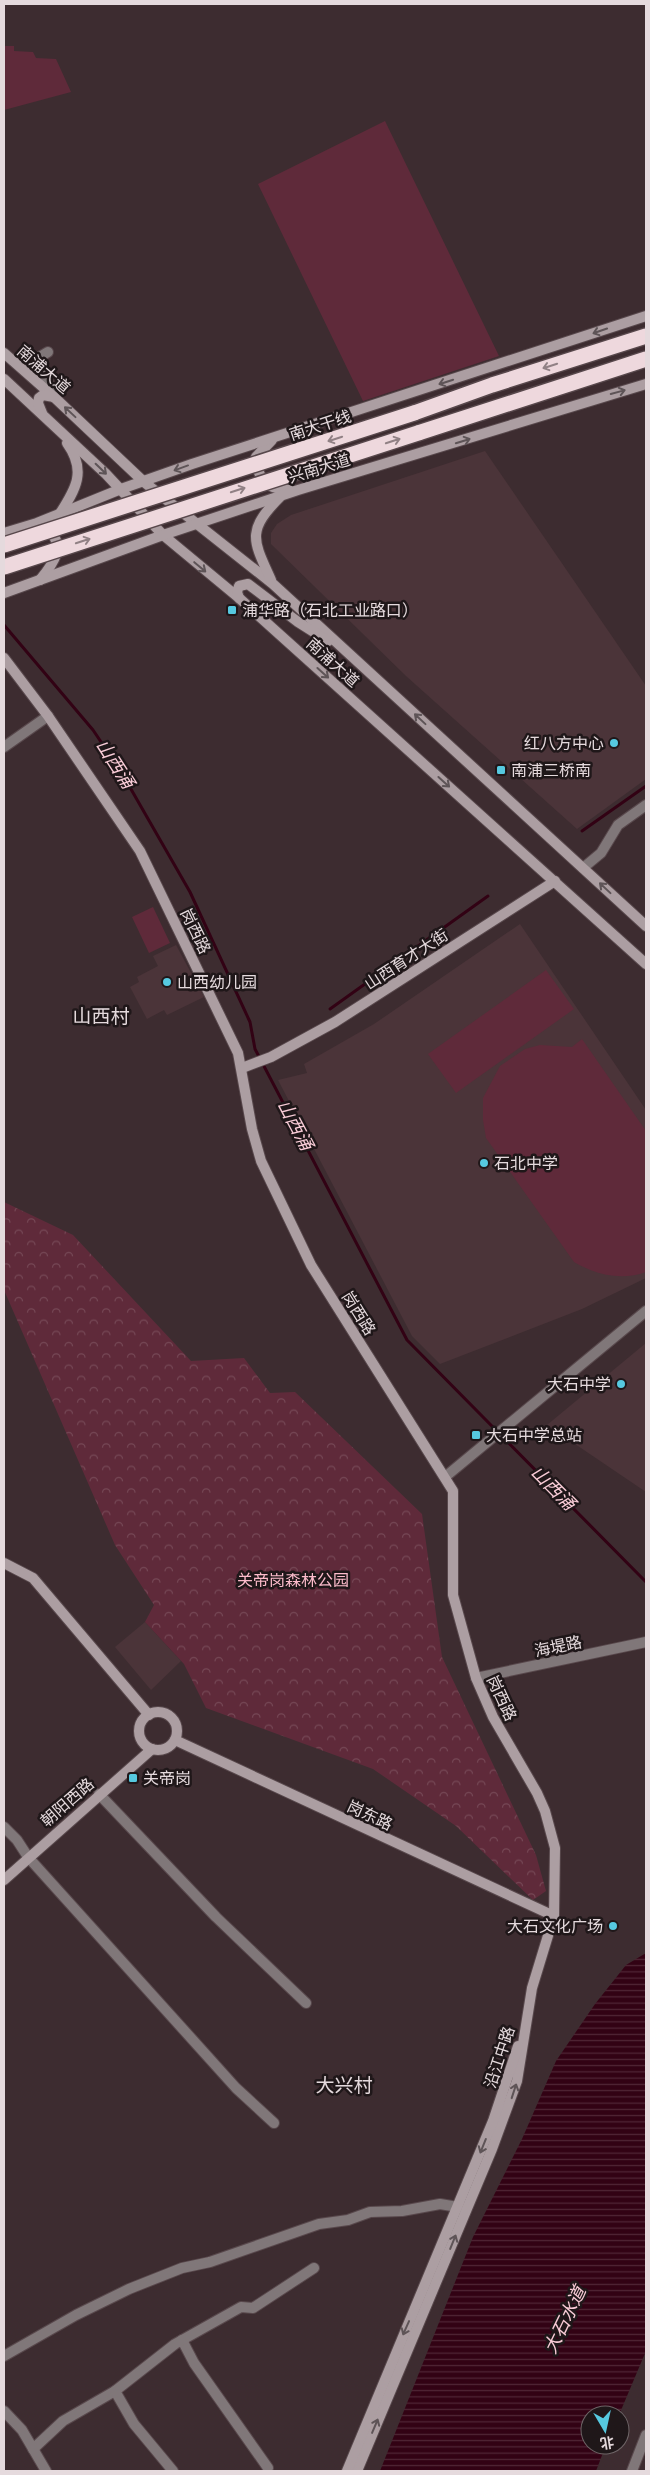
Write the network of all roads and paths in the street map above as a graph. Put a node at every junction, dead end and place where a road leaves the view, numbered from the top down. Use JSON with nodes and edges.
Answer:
{"nodes":[{"id":1,"x":646,"y":316,"type":"edge"},
{"id":2,"x":646,"y":336,"type":"edge"},
{"id":3,"x":48,"y":352,"type":"dead end"},
{"id":4,"x":4,"y":353,"type":"edge"},
{"id":5,"x":646,"y":359,"type":"edge"},
{"id":6,"x":4,"y":379,"type":"edge"},
{"id":7,"x":646,"y":384,"type":"edge"},
{"id":8,"x":54,"y":397,"type":"junction"},
{"id":9,"x":40,"y":411,"type":"junction"},
{"id":10,"x":277,"y":437,"type":"junction"},
{"id":11,"x":144,"y":482,"type":"junction"},
{"id":12,"x":121,"y":489,"type":"junction"},
{"id":13,"x":298,"y":490,"type":"junction"},
{"id":14,"x":282,"y":495,"type":"junction"},
{"id":15,"x":59,"y":514,"type":"junction"},
{"id":16,"x":37,"y":523,"type":"junction"},
{"id":17,"x":198,"y":524,"type":"junction"},
{"id":18,"x":4,"y":533,"type":"edge"},
{"id":19,"x":163,"y":535,"type":"junction"},
{"id":20,"x":4,"y":545,"type":"edge"},
{"id":21,"x":4,"y":567,"type":"edge"},
{"id":22,"x":39,"y":581,"type":"junction"},
{"id":23,"x":273,"y":584,"type":"junction"},
{"id":24,"x":4,"y":593,"type":"edge"},
{"id":25,"x":239,"y":598,"type":"junction"},
{"id":26,"x":348,"y":654,"type":"junction"},
{"id":27,"x":4,"y":658,"type":"edge"},
{"id":28,"x":48,"y":716,"type":"junction"},
{"id":29,"x":4,"y":747,"type":"edge"},
{"id":30,"x":646,"y":805,"type":"edge"},
{"id":31,"x":583,"y":868,"type":"junction"},
{"id":32,"x":555,"y":881,"type":"junction"},
{"id":33,"x":644,"y":924,"type":"edge"},
{"id":34,"x":614,"y":935,"type":"junction"},
{"id":35,"x":646,"y":964,"type":"edge"},
{"id":36,"x":646,"y":968,"type":"edge"},
{"id":37,"x":242,"y":1068,"type":"junction"},
{"id":38,"x":646,"y":1311,"type":"edge"},
{"id":39,"x":445,"y":1477,"type":"junction"},
{"id":40,"x":4,"y":1563,"type":"edge"},
{"id":41,"x":646,"y":1642,"type":"edge"},
{"id":42,"x":476,"y":1678,"type":"junction"},
{"id":43,"x":149,"y":1715,"type":"junction"},
{"id":44,"x":175,"y":1740,"type":"junction"},
{"id":45,"x":152,"y":1749,"type":"junction"},
{"id":46,"x":99,"y":1794,"type":"junction"},
{"id":47,"x":4,"y":1827,"type":"edge"},
{"id":48,"x":28,"y":1857,"type":"junction"},
{"id":49,"x":4,"y":1880,"type":"edge"},
{"id":50,"x":554,"y":1916,"type":"junction"},
{"id":51,"x":306,"y":2003,"type":"dead end"},
{"id":52,"x":527,"y":2018,"type":"joint"},
{"id":53,"x":274,"y":2123,"type":"dead end"},
{"id":54,"x":462,"y":2207,"type":"junction"},
{"id":55,"x":314,"y":2268,"type":"dead end"},
{"id":56,"x":182,"y":2340,"type":"junction"},
{"id":57,"x":4,"y":2356,"type":"edge"},
{"id":58,"x":115,"y":2391,"type":"junction"},
{"id":59,"x":4,"y":2411,"type":"edge"},
{"id":60,"x":646,"y":2435,"type":"edge"},
{"id":61,"x":33,"y":2449,"type":"junction"},
{"id":62,"x":268,"y":2468,"type":"dead end"},
{"id":63,"x":46,"y":2471,"type":"edge"},
{"id":64,"x":173,"y":2471,"type":"edge"},
{"id":65,"x":347,"y":2471,"type":"edge"},
{"id":66,"x":357,"y":2471,"type":"edge"},
{"id":67,"x":632,"y":2471,"type":"edge"}],
"edges":[{"from":1,"to":10,"type":"main road","one_way":true},
{"from":2,"to":20,"type":"highway","name":"南大干线","one_way":true,"bridge":true},
{"from":3,"to":8,"type":"street"},
{"from":4,"to":8,"type":"main road","name":"南浦大道"},
{"from":21,"to":5,"type":"highway","one_way":true,"bridge":true},
{"from":6,"to":9,"type":"main road","name":"南浦大道"},
{"from":13,"to":7,"type":"main road","name":"兴南大道","one_way":true},
{"from":8,"to":9,"type":"main road"},
{"from":11,"to":8,"type":"main road","name":"南浦大道","one_way":true},
{"from":9,"to":12,"type":"main road","name":"南浦大道","one_way":true},
{"from":9,"to":15,"type":"main road"},
{"from":10,"to":11,"type":"main road","one_way":true},
{"from":10,"to":13,"type":"main road"},
{"from":11,"to":12,"type":"main road"},
{"from":11,"to":17,"type":"main road","name":"南浦大道"},
{"from":12,"to":15,"type":"main road"},
{"from":12,"to":19,"type":"main road","name":"南浦大道"},
{"from":13,"to":14,"type":"main road","name":"兴南大道"},
{"from":14,"to":17,"type":"main road","name":"兴南大道"},
{"from":14,"to":23,"type":"main road"},
{"from":15,"to":16,"type":"main road"},
{"from":16,"to":18,"type":"main road"},
{"from":16,"to":22,"type":"main road"},
{"from":17,"to":19,"type":"main road","name":"兴南大道"},
{"from":17,"to":23,"type":"main road","name":"南浦大道"},
{"from":19,"to":22,"type":"main road","name":"兴南大道"},
{"from":19,"to":25,"type":"main road","name":"南浦大道","one_way":true},
{"from":22,"to":24,"type":"main road","name":"兴南大道"},
{"from":23,"to":26,"type":"main road","name":"南浦大道"},
{"from":25,"to":26,"type":"main road"},
{"from":25,"to":32,"type":"main road","name":"南浦大道","one_way":true},
{"from":31,"to":26,"type":"main road","name":"南浦大道","one_way":true},
{"from":27,"to":28,"type":"main road","name":"岗西路"},
{"from":28,"to":29,"type":"street"},
{"from":28,"to":37,"type":"main road","name":"岗西路"},
{"from":30,"to":31,"type":"street"},
{"from":33,"to":31,"type":"main road","name":"南浦大道","one_way":true},
{"from":32,"to":34,"type":"main road","name":"南浦大道"},
{"from":32,"to":37,"type":"main road","name":"山西育才大街"},
{"from":34,"to":35,"type":"main road","name":"南浦大道"},
{"from":34,"to":36,"type":"main road"},
{"from":37,"to":39,"type":"main road","name":"岗西路"},
{"from":38,"to":39,"type":"street"},
{"from":39,"to":42,"type":"main road","name":"岗西路"},
{"from":40,"to":43,"type":"main road"},
{"from":41,"to":42,"type":"street","name":"海堤路"},
{"from":42,"to":50,"type":"main road","name":"岗西路"},
{"from":43,"to":44,"type":"main road"},
{"from":43,"to":45,"type":"main road"},
{"from":44,"to":45,"type":"main road"},
{"from":44,"to":50,"type":"main road","name":"岗东路"},
{"from":45,"to":46,"type":"main road","name":"朝阳西路"},
{"from":46,"to":48,"type":"main road","name":"朝阳西路"},
{"from":46,"to":51,"type":"street"},
{"from":47,"to":48,"type":"street"},
{"from":48,"to":49,"type":"main road","name":"朝阳西路"},
{"from":48,"to":53,"type":"street"},
{"from":50,"to":52,"type":"main road","name":"岗西路"},
{"from":52,"to":54,"type":"main road","name":"沿江中路"},
{"from":54,"to":57,"type":"street"},
{"from":54,"to":65,"type":"main road","name":"沿江中路","one_way":true},
{"from":66,"to":54,"type":"main road","name":"沿江中路","one_way":true},
{"from":55,"to":56,"type":"street"},
{"from":56,"to":58,"type":"street"},
{"from":56,"to":62,"type":"street"},
{"from":58,"to":61,"type":"street"},
{"from":58,"to":64,"type":"street"},
{"from":59,"to":61,"type":"street"},
{"from":60,"to":67,"type":"street"},
{"from":61,"to":63,"type":"street"}]}
